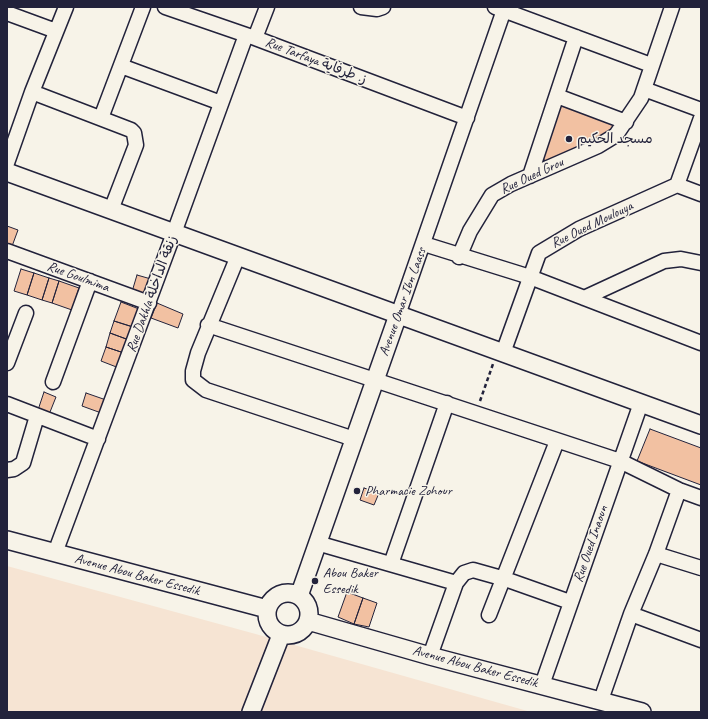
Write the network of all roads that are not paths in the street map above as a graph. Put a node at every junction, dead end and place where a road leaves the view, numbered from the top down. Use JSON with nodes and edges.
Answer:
{"nodes":[{"id":1,"x":66,"y":7,"type":"edge"},
{"id":2,"x":143,"y":7,"type":"edge"},
{"id":3,"x":165,"y":7,"type":"edge"},
{"id":4,"x":267,"y":7,"type":"edge"},
{"id":5,"x":361,"y":7,"type":"edge"},
{"id":6,"x":383,"y":7,"type":"edge"},
{"id":7,"x":672,"y":7,"type":"edge"},
{"id":8,"x":501,"y":8,"type":"edge"},
{"id":9,"x":17,"y":12,"type":"edge"},
{"id":10,"x":201,"y":13,"type":"edge"},
{"id":11,"x":56,"y":31,"type":"junction"},
{"id":12,"x":250,"y":36,"type":"junction"},
{"id":13,"x":576,"y":37,"type":"junction"},
{"id":14,"x":651,"y":65,"type":"junction"},
{"id":15,"x":121,"y":66,"type":"junction"},
{"id":16,"x":644,"y":89,"type":"junction"},
{"id":17,"x":32,"y":92,"type":"junction"},
{"id":18,"x":557,"y":96,"type":"junction"},
{"id":19,"x":221,"y":103,"type":"junction"},
{"id":20,"x":101,"y":118,"type":"junction"},
{"id":21,"x":466,"y":118,"type":"junction"},
{"id":22,"x":701,"y":118,"type":"edge"},
{"id":23,"x":626,"y":122,"type":"junction"},
{"id":24,"x":7,"y":163,"type":"edge"},
{"id":25,"x":7,"y":172,"type":"edge"},
{"id":26,"x":530,"y":176,"type":"junction"},
{"id":27,"x":677,"y":185,"type":"junction"},
{"id":28,"x":701,"y":194,"type":"edge"},
{"id":29,"x":111,"y":210,"type":"junction"},
{"id":30,"x":174,"y":233,"type":"junction"},
{"id":31,"x":424,"y":244,"type":"junction"},
{"id":32,"x":7,"y":251,"type":"edge"},
{"id":33,"x":238,"y":256,"type":"junction"},
{"id":34,"x":459,"y":257,"type":"junction"},
{"id":35,"x":701,"y":263,"type":"edge"},
{"id":36,"x":530,"y":277,"type":"junction"},
{"id":37,"x":90,"y":280,"type":"junction"},
{"id":38,"x":584,"y":298,"type":"junction"},
{"id":39,"x":149,"y":303,"type":"junction"},
{"id":40,"x":26,"y":313,"type":"dead end"},
{"id":41,"x":398,"y":315,"type":"junction"},
{"id":42,"x":208,"y":325,"type":"junction"},
{"id":43,"x":701,"y":343,"type":"edge"},
{"id":44,"x":500,"y":352,"type":"junction"},
{"id":45,"x":7,"y":364,"type":"edge"},
{"id":46,"x":375,"y":379,"type":"junction"},
{"id":47,"x":53,"y":382,"type":"dead end"},
{"id":48,"x":447,"y":403,"type":"junction"},
{"id":49,"x":641,"y":403,"type":"junction"},
{"id":50,"x":7,"y":404,"type":"edge"},
{"id":51,"x":37,"y":416,"type":"junction"},
{"id":52,"x":701,"y":424,"type":"edge"},
{"id":53,"x":98,"y":439,"type":"junction"},
{"id":54,"x":354,"y":439,"type":"junction"},
{"id":55,"x":557,"y":441,"type":"junction"},
{"id":56,"x":620,"y":461,"type":"junction"},
{"id":57,"x":7,"y":470,"type":"edge"},
{"id":58,"x":679,"y":490,"type":"junction"},
{"id":59,"x":701,"y":498,"type":"edge"},
{"id":60,"x":7,"y":540,"type":"edge"},
{"id":61,"x":317,"y":543,"type":"junction"},
{"id":62,"x":55,"y":553,"type":"junction"},
{"id":63,"x":656,"y":554,"type":"junction"},
{"id":64,"x":391,"y":564,"type":"junction"},
{"id":65,"x":701,"y":568,"type":"edge"},
{"id":66,"x":504,"y":579,"type":"junction"},
{"id":67,"x":456,"y":583,"type":"junction"},
{"id":68,"x":299,"y":596,"type":"junction"},
{"id":69,"x":570,"y":602,"type":"junction"},
{"id":70,"x":267,"y":609,"type":"junction"},
{"id":71,"x":631,"y":614,"type":"junction"},
{"id":72,"x":489,"y":615,"type":"dead end"},
{"id":73,"x":308,"y":621,"type":"junction"},
{"id":74,"x":281,"y":635,"type":"junction"},
{"id":75,"x":701,"y":640,"type":"edge"},
{"id":76,"x":430,"y":656,"type":"junction"},
{"id":77,"x":542,"y":685,"type":"junction"},
{"id":78,"x":601,"y":700,"type":"junction"},
{"id":79,"x":251,"y":712,"type":"edge"},
{"id":80,"x":642,"y":712,"type":"edge"}],
"edges":[{"from":1,"to":11,"type":"street"},
{"from":2,"to":15,"type":"street"},
{"from":3,"to":10,"type":"street","name":"Rue Tarfaya ز. طرفاية"},
{"from":4,"to":12,"type":"street","name":"Rue Dakhla زنقة الداخلة"},
{"from":5,"to":6,"type":"street"},
{"from":7,"to":14,"type":"street","name":"Rue Oued Grou"},
{"from":8,"to":13,"type":"street"},
{"from":8,"to":21,"type":"street","name":"Avenue Omar Ibn Laass"},
{"from":9,"to":11,"type":"street"},
{"from":10,"to":12,"type":"street","name":"Rue Tarfaya ز. طرفاية"},
{"from":11,"to":17,"type":"street"},
{"from":12,"to":19,"type":"street","name":"Rue Dakhla زنقة الداخلة"},
{"from":12,"to":21,"type":"street","name":"Rue Tarfaya ز. طرفاية"},
{"from":13,"to":14,"type":"street"},
{"from":13,"to":18,"type":"street"},
{"from":14,"to":16,"type":"street","name":"Rue Oued Grou"},
{"from":15,"to":19,"type":"street"},
{"from":15,"to":20,"type":"street"},
{"from":16,"to":22,"type":"street"},
{"from":16,"to":23,"type":"street","name":"Rue Oued Grou"},
{"from":17,"to":20,"type":"street"},
{"from":17,"to":24,"type":"street"},
{"from":18,"to":23,"type":"street"},
{"from":18,"to":26,"type":"street"},
{"from":19,"to":30,"type":"street","name":"Rue Dakhla زنقة الداخلة"},
{"from":20,"to":29,"type":"street"},
{"from":21,"to":31,"type":"street","name":"Avenue Omar Ibn Laass"},
{"from":22,"to":27,"type":"street"},
{"from":23,"to":26,"type":"street","name":"Rue Oued Grou"},
{"from":25,"to":29,"type":"street"},
{"from":26,"to":34,"type":"street","name":"Rue Oued Grou"},
{"from":27,"to":28,"type":"street"},
{"from":27,"to":36,"type":"street","name":"Rue Oued Moulouya"},
{"from":29,"to":30,"type":"street"},
{"from":30,"to":33,"type":"street"},
{"from":30,"to":39,"type":"street","name":"Rue Dakhla زنقة الداخلة"},
{"from":31,"to":34,"type":"street"},
{"from":31,"to":41,"type":"street","name":"Avenue Omar Ibn Laass"},
{"from":32,"to":37,"type":"street","name":"Rue Goulmima"},
{"from":33,"to":41,"type":"street"},
{"from":33,"to":42,"type":"street"},
{"from":34,"to":36,"type":"street"},
{"from":35,"to":38,"type":"street"},
{"from":36,"to":38,"type":"street"},
{"from":36,"to":44,"type":"street","name":"Rue Oued Moulouya"},
{"from":37,"to":39,"type":"street","name":"Rue Goulmima"},
{"from":37,"to":47,"type":"street"},
{"from":38,"to":43,"type":"street"},
{"from":39,"to":53,"type":"street","name":"Rue Dakhla زنقة الداخلة"},
{"from":40,"to":45,"type":"street"},
{"from":41,"to":44,"type":"street"},
{"from":41,"to":46,"type":"street","name":"Avenue Omar Ibn Laass"},
{"from":42,"to":46,"type":"street"},
{"from":42,"to":54,"type":"street"},
{"from":44,"to":49,"type":"street"},
{"from":46,"to":48,"type":"street"},
{"from":46,"to":54,"type":"street","name":"Avenue Omar Ibn Laass"},
{"from":48,"to":55,"type":"street"},
{"from":48,"to":64,"type":"street"},
{"from":49,"to":52,"type":"street"},
{"from":49,"to":56,"type":"street","name":"Rue Oued Inaoun"},
{"from":50,"to":51,"type":"street"},
{"from":51,"to":53,"type":"street"},
{"from":51,"to":57,"type":"street"},
{"from":53,"to":62,"type":"street","name":"Rue Dakhla زنقة الداخلة"},
{"from":54,"to":61,"type":"street","name":"Avenue Omar Ibn Laass"},
{"from":55,"to":56,"type":"street"},
{"from":55,"to":66,"type":"street"},
{"from":56,"to":58,"type":"street"},
{"from":56,"to":69,"type":"street","name":"Rue Oued Inaoun"},
{"from":58,"to":59,"type":"street"},
{"from":58,"to":63,"type":"street"},
{"from":60,"to":62,"type":"street","name":"Avenue Abou Baker Essedik"},
{"from":61,"to":64,"type":"street"},
{"from":61,"to":68,"type":"street","name":"Avenue Omar Ibn Laass"},
{"from":62,"to":70,"type":"street","name":"Avenue Abou Baker Essedik"},
{"from":63,"to":65,"type":"street"},
{"from":63,"to":71,"type":"street"},
{"from":64,"to":67,"type":"street"},
{"from":66,"to":67,"type":"street"},
{"from":66,"to":69,"type":"street"},
{"from":66,"to":72,"type":"street"},
{"from":67,"to":76,"type":"street"},
{"from":68,"to":70,"type":"street"},
{"from":68,"to":73,"type":"street"},
{"from":69,"to":77,"type":"street","name":"Rue Oued Inaoun"},
{"from":70,"to":74,"type":"street"},
{"from":71,"to":75,"type":"street"},
{"from":71,"to":78,"type":"street"},
{"from":73,"to":74,"type":"street"},
{"from":73,"to":76,"type":"street","name":"Avenue Abou Baker Essedik"},
{"from":74,"to":79,"type":"street"},
{"from":76,"to":77,"type":"street","name":"Avenue Abou Baker Essedik"},
{"from":77,"to":78,"type":"street","name":"Avenue Abou Baker Essedik"},
{"from":78,"to":80,"type":"street","name":"Avenue Abou Baker Essedik"}]}
